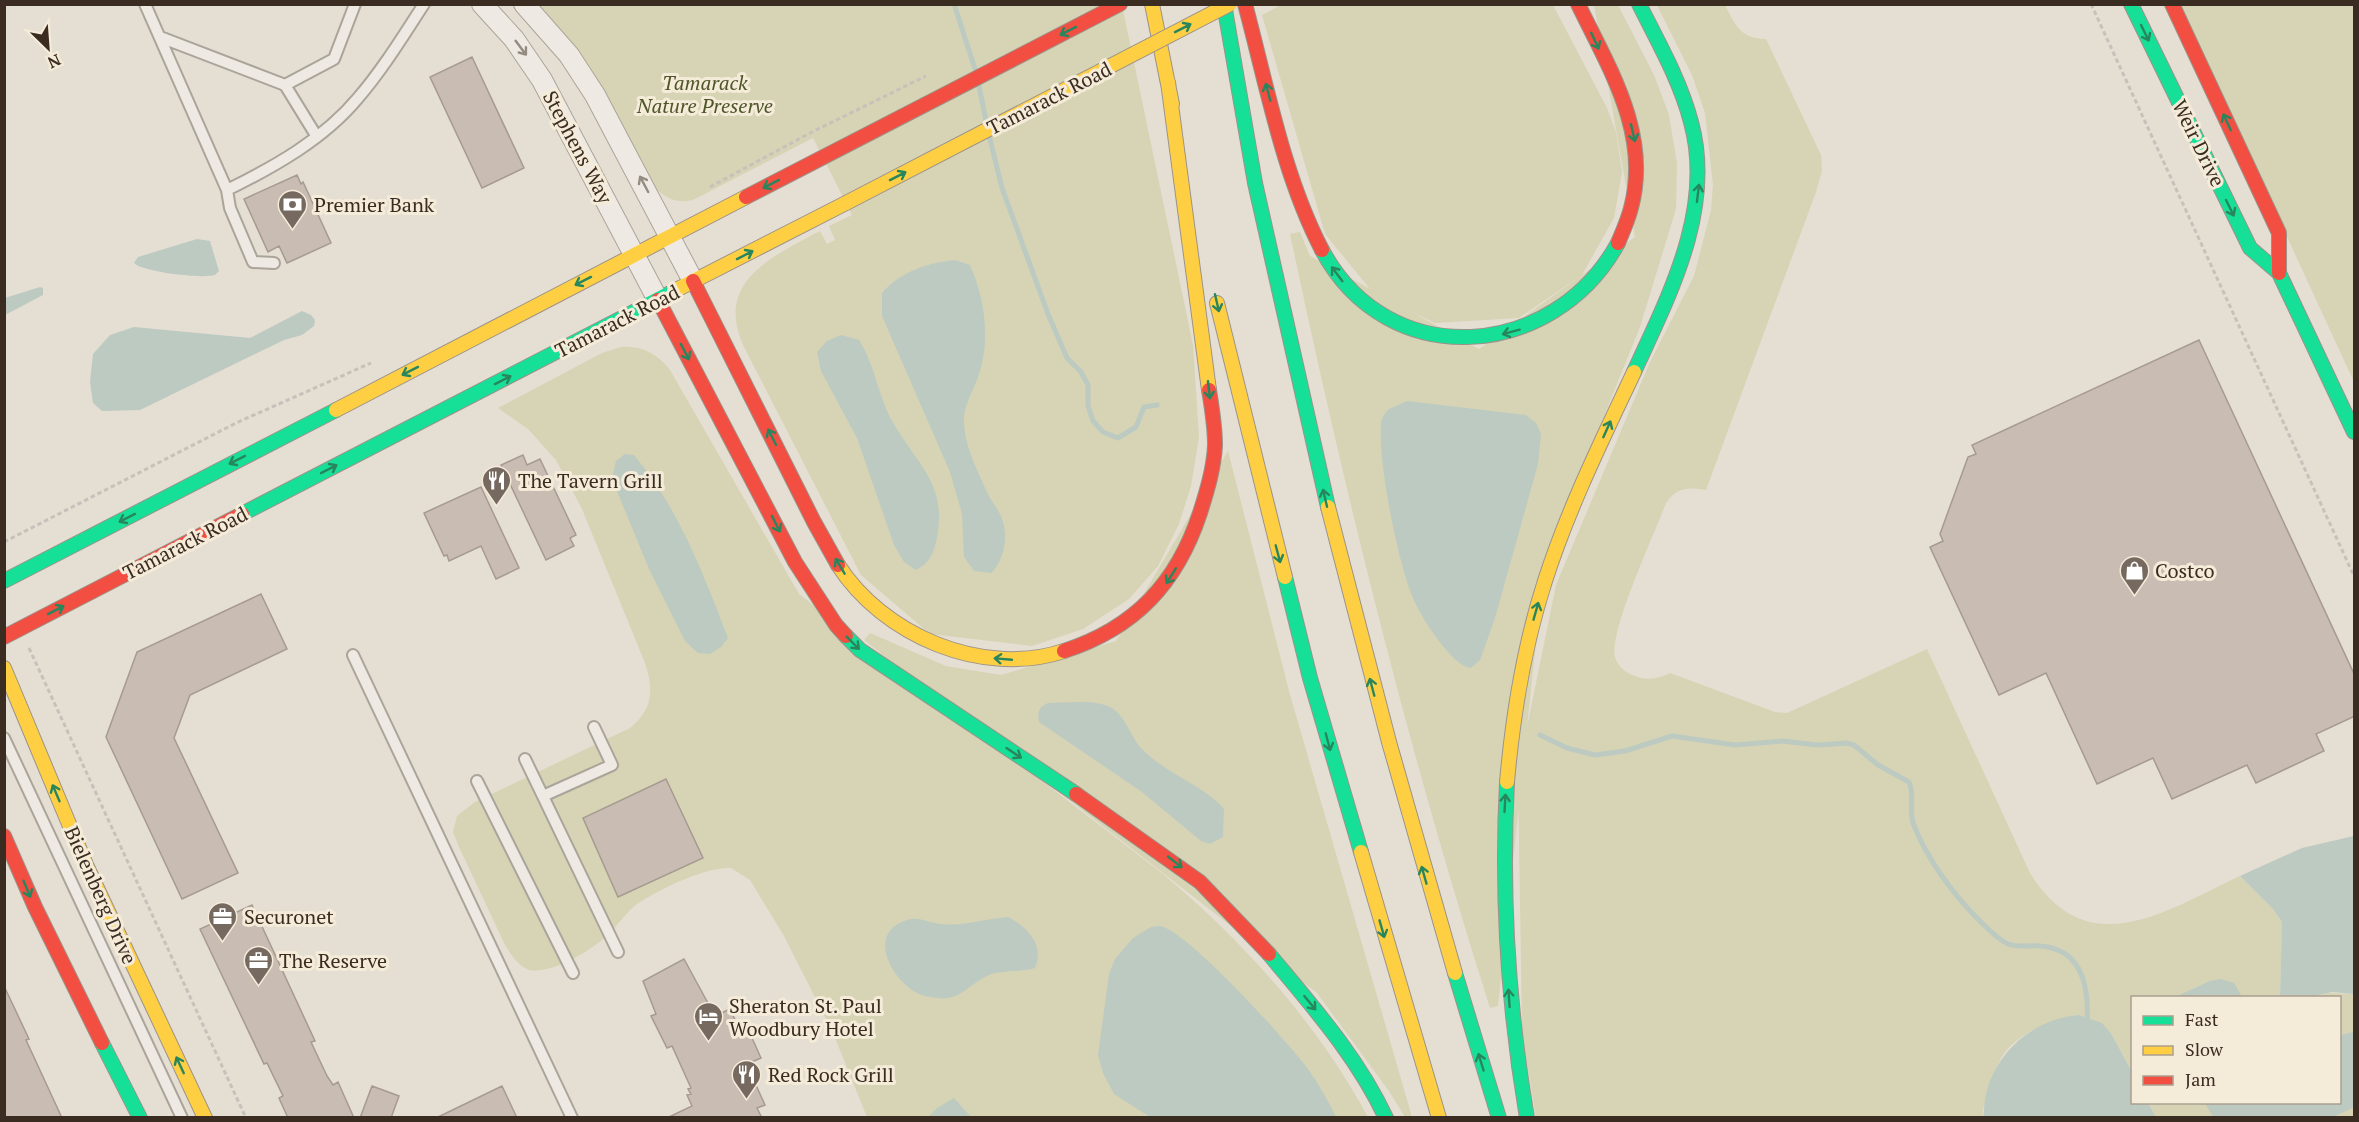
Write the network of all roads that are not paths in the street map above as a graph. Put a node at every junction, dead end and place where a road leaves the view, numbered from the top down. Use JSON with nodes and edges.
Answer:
{"nodes":[{"id":1,"x":145,"y":4,"type":"edge"},
{"id":2,"x":355,"y":4,"type":"edge"},
{"id":3,"x":424,"y":4,"type":"edge"},
{"id":4,"x":482,"y":4,"type":"edge"},
{"id":5,"x":524,"y":4,"type":"edge"},
{"id":6,"x":1120,"y":4,"type":"edge"},
{"id":7,"x":1152,"y":4,"type":"edge"},
{"id":8,"x":1224,"y":4,"type":"edge"},
{"id":9,"x":1230,"y":4,"type":"edge"},
{"id":10,"x":1245,"y":4,"type":"edge"},
{"id":11,"x":1578,"y":4,"type":"edge"},
{"id":12,"x":1639,"y":4,"type":"edge"},
{"id":13,"x":2131,"y":4,"type":"edge"},
{"id":14,"x":2172,"y":4,"type":"edge"},
{"id":15,"x":160,"y":37,"type":"junction"},
{"id":16,"x":1168,"y":82,"type":"junction"},
{"id":17,"x":285,"y":85,"type":"junction"},
{"id":18,"x":316,"y":137,"type":"junction"},
{"id":19,"x":227,"y":190,"type":"junction"},
{"id":20,"x":671,"y":236,"type":"junction"},
{"id":21,"x":635,"y":254,"type":"junction"},
{"id":22,"x":1207,"y":261,"type":"dead end"},
{"id":23,"x":274,"y":263,"type":"dead end"},
{"id":24,"x":2279,"y":273,"type":"junction"},
{"id":25,"x":693,"y":281,"type":"junction"},
{"id":26,"x":1212,"y":284,"type":"dead end"},
{"id":27,"x":658,"y":300,"type":"junction"},
{"id":28,"x":2355,"y":432,"type":"edge"},
{"id":29,"x":4,"y":581,"type":"edge"},
{"id":30,"x":4,"y":637,"type":"edge"},
{"id":31,"x":353,"y":655,"type":"dead end"},
{"id":32,"x":4,"y":668,"type":"edge"},
{"id":33,"x":594,"y":728,"type":"dead end"},
{"id":34,"x":4,"y":738,"type":"edge"},
{"id":35,"x":525,"y":759,"type":"dead end"},
{"id":36,"x":477,"y":781,"type":"dead end"},
{"id":37,"x":543,"y":796,"type":"junction"},
{"id":38,"x":4,"y":836,"type":"edge"},
{"id":39,"x":618,"y":952,"type":"dead end"},
{"id":40,"x":573,"y":973,"type":"dead end"},
{"id":41,"x":140,"y":1118,"type":"edge"},
{"id":42,"x":182,"y":1118,"type":"edge"},
{"id":43,"x":206,"y":1118,"type":"edge"},
{"id":44,"x":572,"y":1118,"type":"edge"},
{"id":45,"x":1386,"y":1118,"type":"edge"},
{"id":46,"x":1439,"y":1118,"type":"edge"},
{"id":47,"x":1499,"y":1118,"type":"edge"},
{"id":48,"x":1527,"y":1118,"type":"edge"}],
"edges":[{"from":1,"to":15,"type":"lane"},
{"from":2,"to":17,"type":"lane"},
{"from":3,"to":18,"type":"lane"},
{"from":4,"to":21,"type":"street","name":"Stephens Way","one_way":true},
{"from":20,"to":5,"type":"street","name":"Stephens Way","one_way":true},
{"from":6,"to":20,"type":"main road","one_way":true},
{"from":7,"to":16,"type":"main road"},
{"from":47,"to":8,"type":"main road","one_way":true},
{"from":25,"to":9,"type":"main road","name":"Tamarack Road","one_way":true,"bridge":true},
{"from":11,"to":10,"type":"main road","one_way":true},
{"from":48,"to":12,"type":"main road","one_way":true},
{"from":13,"to":24,"type":"main road","name":"Weir Drive","one_way":true},
{"from":24,"to":14,"type":"main road","name":"Weir Drive","one_way":true},
{"from":15,"to":17,"type":"lane"},
{"from":15,"to":19,"type":"lane"},
{"from":16,"to":22,"type":"main road"},
{"from":16,"to":25,"type":"main road","one_way":true},
{"from":17,"to":18,"type":"lane"},
{"from":18,"to":19,"type":"lane"},
{"from":19,"to":23,"type":"lane"},
{"from":20,"to":21,"type":"main road"},
{"from":20,"to":25,"type":"street","name":"Stephens Way"},
{"from":21,"to":27,"type":"street","name":"Stephens Way"},
{"from":21,"to":29,"type":"main road","one_way":true},
{"from":24,"to":28,"type":"main road","name":"Weir Drive"},
{"from":25,"to":27,"type":"main road","name":"Tamarack Road"},
{"from":26,"to":46,"type":"main road","one_way":true},
{"from":30,"to":27,"type":"main road","name":"Tamarack Road","one_way":true},
{"from":27,"to":45,"type":"main road","one_way":true},
{"from":31,"to":44,"type":"lane"},
{"from":43,"to":32,"type":"main road","name":"Bielenberg Drive","one_way":true},
{"from":33,"to":37,"type":"lane"},
{"from":34,"to":42,"type":"lane"},
{"from":35,"to":37,"type":"lane"},
{"from":36,"to":40,"type":"lane"},
{"from":37,"to":39,"type":"lane"},
{"from":38,"to":41,"type":"main road","one_way":true}]}
